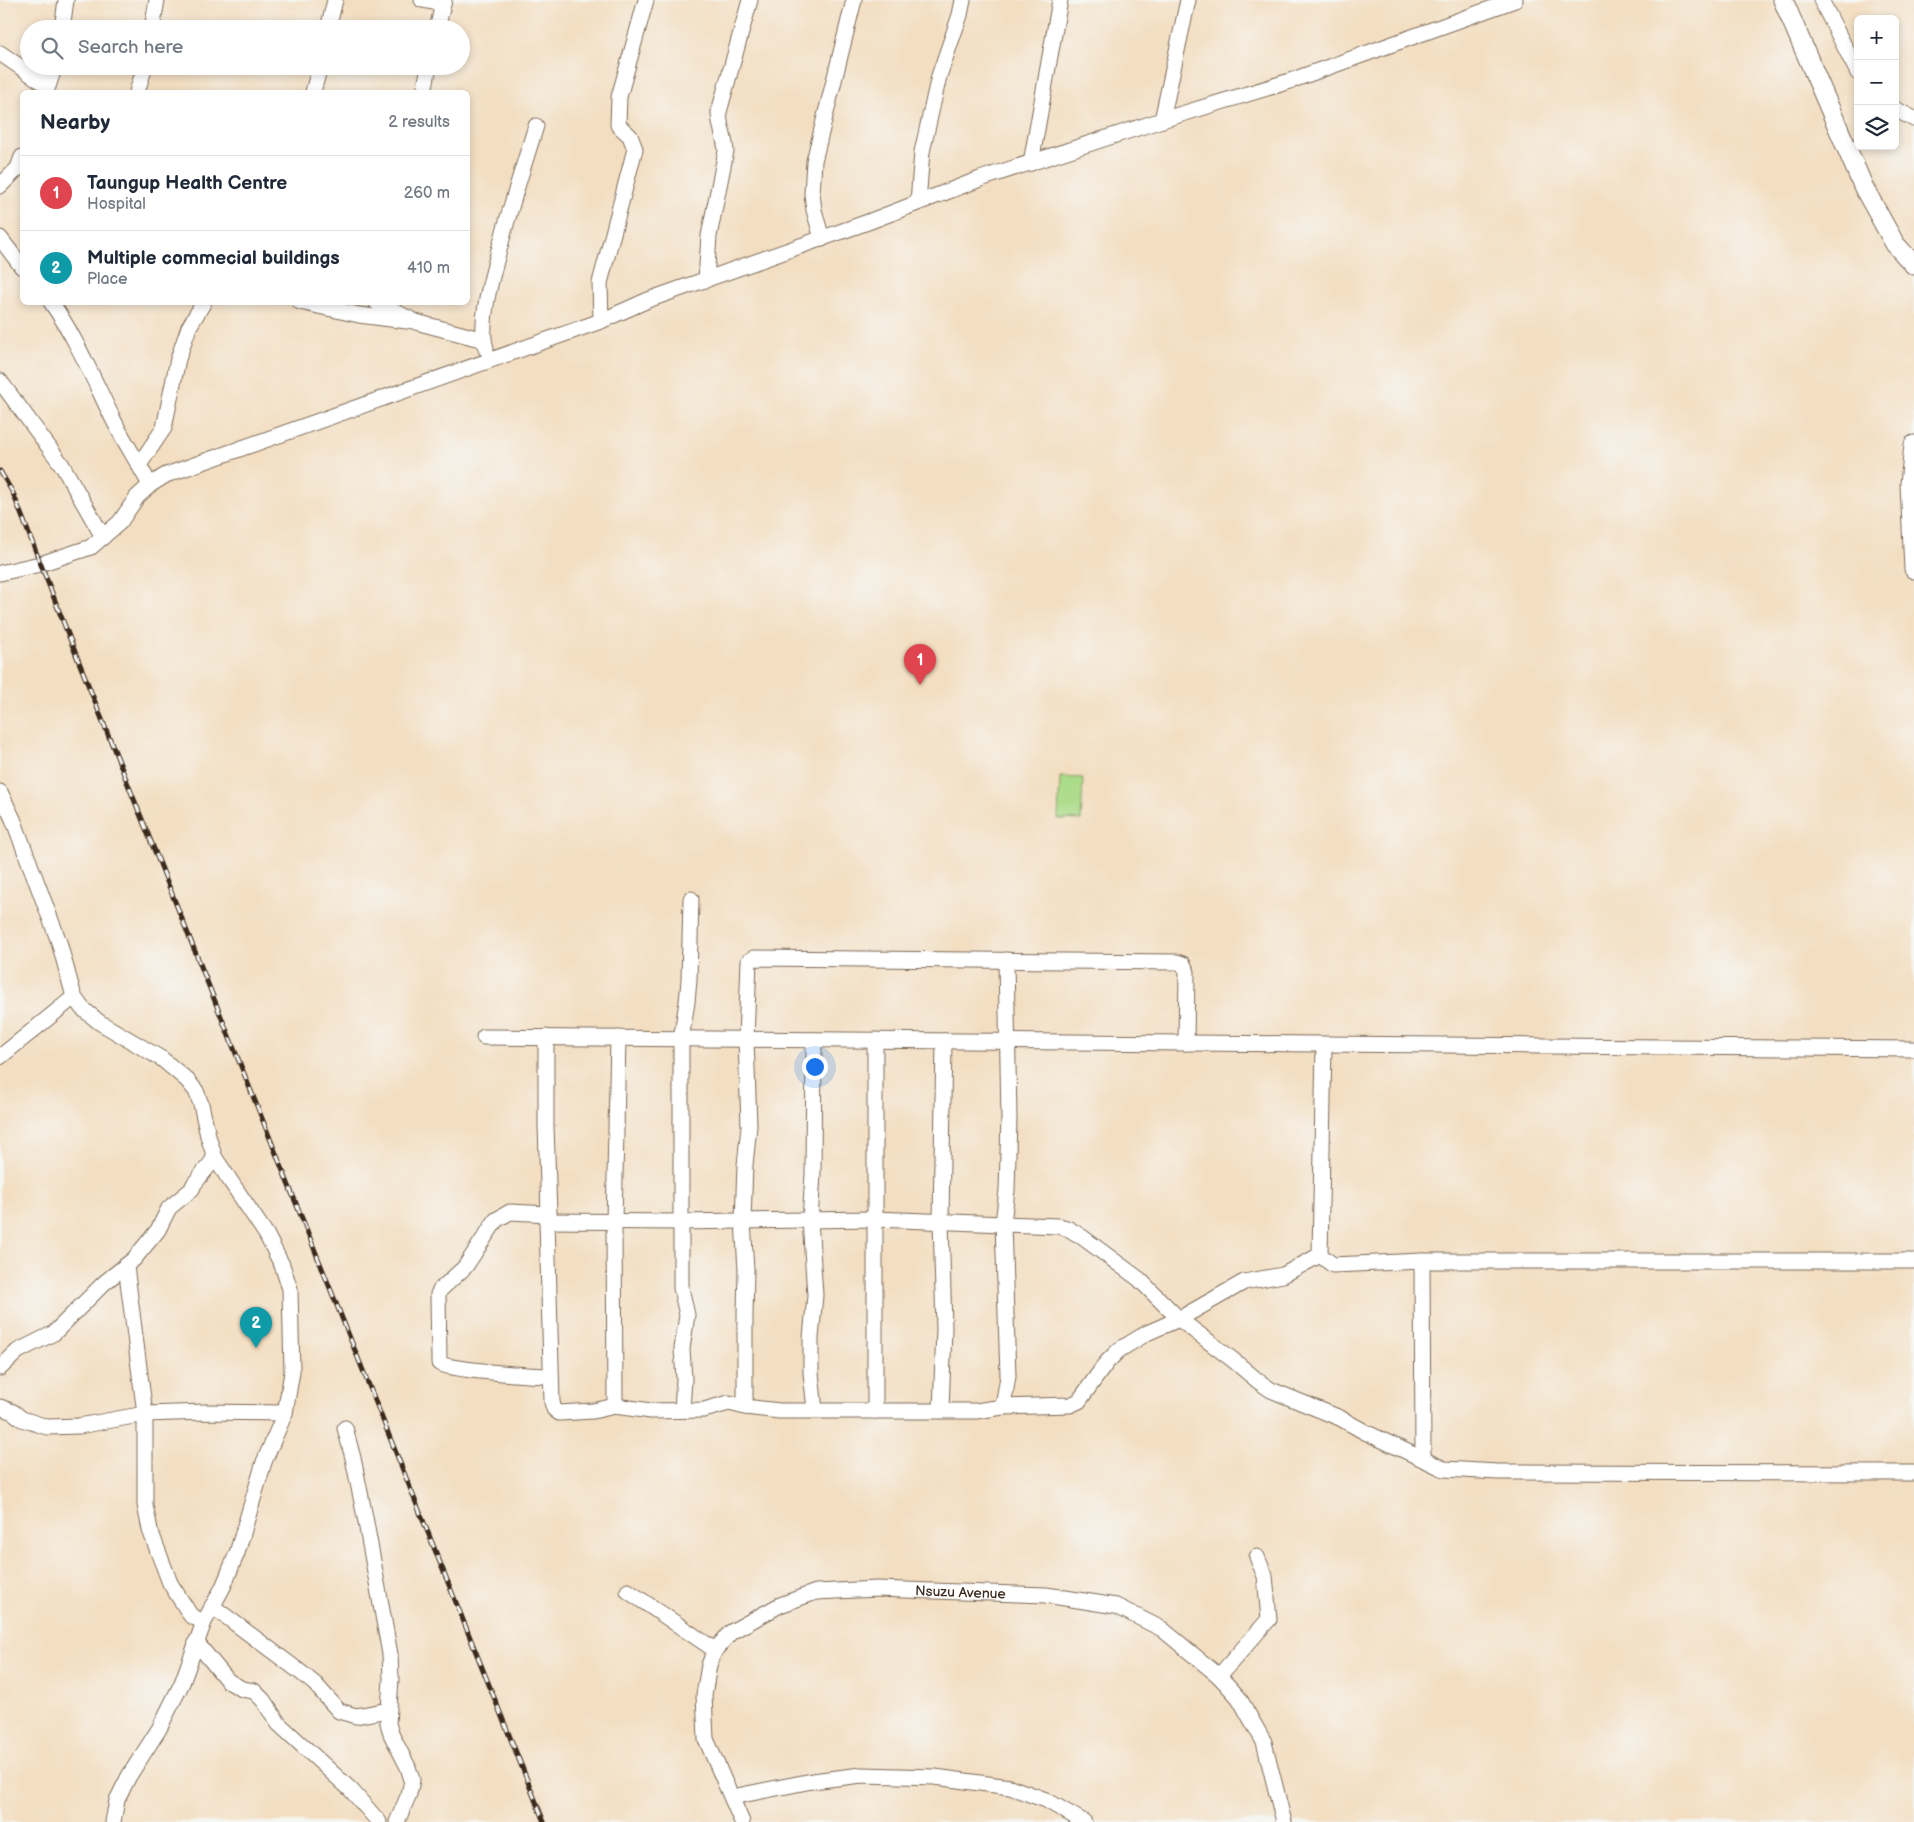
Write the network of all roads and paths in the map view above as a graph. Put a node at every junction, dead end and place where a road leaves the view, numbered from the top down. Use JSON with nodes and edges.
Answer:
{"nodes":[{"id":1,"x":66,"y":0,"type":"edge"},
{"id":2,"x":157,"y":0,"type":"edge"},
{"id":3,"x":335,"y":0,"type":"edge"},
{"id":4,"x":422,"y":0,"type":"edge"},
{"id":5,"x":646,"y":0,"type":"edge"},
{"id":6,"x":750,"y":0,"type":"edge"},
{"id":7,"x":854,"y":0,"type":"edge"},
{"id":8,"x":963,"y":0,"type":"edge"},
{"id":9,"x":1060,"y":0,"type":"edge"},
{"id":10,"x":1188,"y":0,"type":"edge"},
{"id":11,"x":1515,"y":0,"type":"edge"},
{"id":12,"x":1782,"y":0,"type":"edge"},
{"id":13,"x":1821,"y":0,"type":"edge"},
{"id":14,"x":443,"y":2,"type":"edge"},
{"id":15,"x":63,"y":20,"type":"edge"},
{"id":16,"x":154,"y":20,"type":"edge"},
{"id":17,"x":330,"y":20,"type":"edge"},
{"id":18,"x":439,"y":20,"type":"edge"},
{"id":19,"x":1,"y":57,"type":"edge"},
{"id":20,"x":1854,"y":65,"type":"edge"},
{"id":21,"x":20,"y":70,"type":"edge"},
{"id":22,"x":27,"y":75,"type":"edge"},
{"id":23,"x":52,"y":75,"type":"edge"},
{"id":24,"x":142,"y":75,"type":"edge"},
{"id":25,"x":318,"y":75,"type":"edge"},
{"id":26,"x":427,"y":75,"type":"edge"},
{"id":27,"x":47,"y":89,"type":"edge"},
{"id":28,"x":137,"y":90,"type":"edge"},
{"id":29,"x":314,"y":90,"type":"edge"},
{"id":30,"x":424,"y":90,"type":"edge"},
{"id":31,"x":1899,"y":112,"type":"edge"},
{"id":32,"x":1162,"y":120,"type":"junction"},
{"id":33,"x":1914,"y":120,"type":"edge"},
{"id":34,"x":536,"y":126,"type":"dead end"},
{"id":35,"x":1031,"y":163,"type":"junction"},
{"id":36,"x":20,"y":166,"type":"edge"},
{"id":37,"x":0,"y":186,"type":"edge"},
{"id":38,"x":918,"y":202,"type":"junction"},
{"id":39,"x":0,"y":238,"type":"edge"},
{"id":40,"x":822,"y":238,"type":"junction"},
{"id":41,"x":20,"y":264,"type":"edge"},
{"id":42,"x":1914,"y":265,"type":"edge"},
{"id":43,"x":706,"y":280,"type":"junction"},
{"id":44,"x":53,"y":305,"type":"edge"},
{"id":45,"x":202,"y":305,"type":"edge"},
{"id":46,"x":314,"y":305,"type":"edge"},
{"id":47,"x":382,"y":305,"type":"edge"},
{"id":48,"x":601,"y":321,"type":"junction"},
{"id":49,"x":416,"y":322,"type":"junction"},
{"id":50,"x":484,"y":340,"type":"junction"},
{"id":51,"x":489,"y":360,"type":"junction"},
{"id":52,"x":0,"y":381,"type":"edge"},
{"id":53,"x":1914,"y":445,"type":"edge"},
{"id":54,"x":139,"y":465,"type":"junction"},
{"id":55,"x":150,"y":485,"type":"junction"},
{"id":56,"x":103,"y":537,"type":"junction"},
{"id":57,"x":1914,"y":570,"type":"edge"},
{"id":58,"x":0,"y":573,"type":"edge"},
{"id":59,"x":0,"y":792,"type":"edge"},
{"id":60,"x":691,"y":899,"type":"dead end"},
{"id":61,"x":1006,"y":960,"type":"junction"},
{"id":62,"x":74,"y":997,"type":"junction"},
{"id":63,"x":484,"y":1037,"type":"dead end"},
{"id":64,"x":546,"y":1037,"type":"junction"},
{"id":65,"x":618,"y":1038,"type":"junction"},
{"id":66,"x":681,"y":1038,"type":"junction"},
{"id":67,"x":746,"y":1039,"type":"junction"},
{"id":68,"x":814,"y":1040,"type":"junction"},
{"id":69,"x":875,"y":1040,"type":"junction"},
{"id":70,"x":944,"y":1041,"type":"junction"},
{"id":71,"x":1008,"y":1041,"type":"junction"},
{"id":72,"x":1186,"y":1043,"type":"junction"},
{"id":73,"x":1324,"y":1045,"type":"junction"},
{"id":74,"x":1914,"y":1049,"type":"edge"},
{"id":75,"x":0,"y":1057,"type":"edge"},
{"id":76,"x":215,"y":1158,"type":"junction"},
{"id":77,"x":548,"y":1217,"type":"junction"},
{"id":78,"x":874,"y":1219,"type":"junction"},
{"id":79,"x":810,"y":1220,"type":"junction"},
{"id":80,"x":941,"y":1220,"type":"junction"},
{"id":81,"x":743,"y":1221,"type":"junction"},
{"id":82,"x":614,"y":1222,"type":"junction"},
{"id":83,"x":681,"y":1222,"type":"junction"},
{"id":84,"x":1003,"y":1223,"type":"junction"},
{"id":85,"x":1320,"y":1254,"type":"junction"},
{"id":86,"x":1914,"y":1260,"type":"edge"},
{"id":87,"x":1422,"y":1261,"type":"junction"},
{"id":88,"x":126,"y":1266,"type":"junction"},
{"id":89,"x":1179,"y":1319,"type":"junction"},
{"id":90,"x":0,"y":1368,"type":"edge"},
{"id":91,"x":551,"y":1376,"type":"junction"},
{"id":92,"x":614,"y":1406,"type":"junction"},
{"id":93,"x":0,"y":1407,"type":"edge"},
{"id":94,"x":745,"y":1407,"type":"junction"},
{"id":95,"x":1003,"y":1407,"type":"junction"},
{"id":96,"x":682,"y":1410,"type":"junction"},
{"id":97,"x":815,"y":1410,"type":"junction"},
{"id":98,"x":941,"y":1410,"type":"junction"},
{"id":99,"x":874,"y":1411,"type":"junction"},
{"id":100,"x":285,"y":1413,"type":"junction"},
{"id":101,"x":145,"y":1414,"type":"junction"},
{"id":102,"x":345,"y":1428,"type":"dead end"},
{"id":103,"x":1423,"y":1459,"type":"junction"},
{"id":104,"x":1914,"y":1473,"type":"edge"},
{"id":105,"x":1257,"y":1557,"type":"dead end"},
{"id":106,"x":628,"y":1591,"type":"dead end"},
{"id":107,"x":212,"y":1606,"type":"junction"},
{"id":108,"x":204,"y":1622,"type":"junction"},
{"id":109,"x":196,"y":1642,"type":"junction"},
{"id":110,"x":715,"y":1650,"type":"junction"},
{"id":111,"x":1219,"y":1676,"type":"junction"},
{"id":112,"x":388,"y":1710,"type":"junction"},
{"id":113,"x":732,"y":1797,"type":"junction"},
{"id":114,"x":113,"y":1822,"type":"edge"},
{"id":115,"x":379,"y":1822,"type":"edge"},
{"id":116,"x":397,"y":1822,"type":"edge"},
{"id":117,"x":742,"y":1822,"type":"edge"},
{"id":118,"x":1084,"y":1822,"type":"edge"},
{"id":119,"x":1284,"y":1822,"type":"edge"}],
"edges":[{"from":1,"to":15,"type":"street"},
{"from":2,"to":16,"type":"street"},
{"from":3,"to":17,"type":"street"},
{"from":4,"to":14,"type":"street"},
{"from":5,"to":48,"type":"street"},
{"from":6,"to":43,"type":"street"},
{"from":7,"to":40,"type":"street"},
{"from":8,"to":38,"type":"street"},
{"from":9,"to":35,"type":"street"},
{"from":10,"to":32,"type":"street"},
{"from":11,"to":32,"type":"street"},
{"from":12,"to":42,"type":"main road"},
{"from":13,"to":20,"type":"street"},
{"from":14,"to":18,"type":"street"},
{"from":19,"to":21,"type":"street"},
{"from":22,"to":27,"type":"street"},
{"from":23,"to":27,"type":"street"},
{"from":24,"to":28,"type":"street"},
{"from":25,"to":29,"type":"street"},
{"from":26,"to":30,"type":"street"},
{"from":31,"to":33,"type":"street"},
{"from":32,"to":35,"type":"street"},
{"from":34,"to":50,"type":"street"},
{"from":35,"to":38,"type":"street"},
{"from":36,"to":37,"type":"street"},
{"from":38,"to":40,"type":"street"},
{"from":39,"to":41,"type":"street"},
{"from":40,"to":43,"type":"street"},
{"from":43,"to":48,"type":"street"},
{"from":44,"to":54,"type":"street"},
{"from":45,"to":54,"type":"street"},
{"from":46,"to":49,"type":"street"},
{"from":47,"to":49,"type":"street"},
{"from":48,"to":51,"type":"street"},
{"from":49,"to":50,"type":"street"},
{"from":50,"to":51,"type":"street"},
{"from":51,"to":55,"type":"street"},
{"from":52,"to":56,"type":"street"},
{"from":53,"to":57,"type":"main road"},
{"from":54,"to":55,"type":"street"},
{"from":55,"to":56,"type":"street"},
{"from":56,"to":58,"type":"street"},
{"from":59,"to":62,"type":"street"},
{"from":60,"to":66,"type":"street"},
{"from":61,"to":67,"type":"street"},
{"from":61,"to":71,"type":"street"},
{"from":61,"to":72,"type":"street"},
{"from":62,"to":75,"type":"street"},
{"from":62,"to":76,"type":"street"},
{"from":63,"to":64,"type":"street"},
{"from":64,"to":65,"type":"street"},
{"from":64,"to":77,"type":"street"},
{"from":65,"to":66,"type":"street"},
{"from":65,"to":82,"type":"street"},
{"from":66,"to":67,"type":"street"},
{"from":66,"to":83,"type":"street"},
{"from":67,"to":68,"type":"street"},
{"from":67,"to":81,"type":"street"},
{"from":68,"to":69,"type":"street"},
{"from":68,"to":79,"type":"street"},
{"from":69,"to":70,"type":"street"},
{"from":69,"to":78,"type":"street"},
{"from":70,"to":71,"type":"street"},
{"from":70,"to":80,"type":"street"},
{"from":71,"to":72,"type":"street"},
{"from":71,"to":84,"type":"street"},
{"from":72,"to":73,"type":"street"},
{"from":73,"to":74,"type":"street"},
{"from":73,"to":85,"type":"street"},
{"from":76,"to":88,"type":"street"},
{"from":76,"to":100,"type":"street"},
{"from":77,"to":82,"type":"street"},
{"from":77,"to":91,"type":"street"},
{"from":77,"to":91,"type":"street"},
{"from":78,"to":79,"type":"street"},
{"from":78,"to":80,"type":"street"},
{"from":78,"to":99,"type":"street"},
{"from":79,"to":81,"type":"street"},
{"from":79,"to":97,"type":"street"},
{"from":80,"to":84,"type":"street"},
{"from":80,"to":98,"type":"street"},
{"from":81,"to":83,"type":"street"},
{"from":81,"to":94,"type":"street"},
{"from":82,"to":83,"type":"street"},
{"from":82,"to":92,"type":"street"},
{"from":83,"to":96,"type":"street"},
{"from":84,"to":89,"type":"street"},
{"from":84,"to":95,"type":"street"},
{"from":85,"to":87,"type":"street"},
{"from":85,"to":89,"type":"street"},
{"from":86,"to":87,"type":"street"},
{"from":87,"to":103,"type":"street"},
{"from":88,"to":90,"type":"street"},
{"from":88,"to":101,"type":"street"},
{"from":89,"to":95,"type":"street"},
{"from":89,"to":103,"type":"street"},
{"from":91,"to":92,"type":"street"},
{"from":92,"to":96,"type":"street"},
{"from":93,"to":101,"type":"street"},
{"from":94,"to":96,"type":"street"},
{"from":94,"to":97,"type":"street"},
{"from":95,"to":98,"type":"street"},
{"from":97,"to":99,"type":"street"},
{"from":98,"to":99,"type":"street"},
{"from":100,"to":101,"type":"street"},
{"from":100,"to":107,"type":"street"},
{"from":101,"to":108,"type":"street"},
{"from":102,"to":112,"type":"street"},
{"from":103,"to":104,"type":"street"},
{"from":105,"to":111,"type":"street"},
{"from":106,"to":110,"type":"street"},
{"from":107,"to":108,"type":"street"},
{"from":107,"to":112,"type":"street"},
{"from":108,"to":109,"type":"street"},
{"from":109,"to":114,"type":"street"},
{"from":109,"to":115,"type":"street"},
{"from":110,"to":111,"type":"street","name":"Nsuzu Avenue"},
{"from":110,"to":113,"type":"street","name":"Nsuzu Avenue"},
{"from":111,"to":119,"type":"street","name":"Nsuzu Avenue"},
{"from":112,"to":116,"type":"street"},
{"from":113,"to":117,"type":"street","name":"Nsuzu Avenue"},
{"from":113,"to":118,"type":"street"}]}
